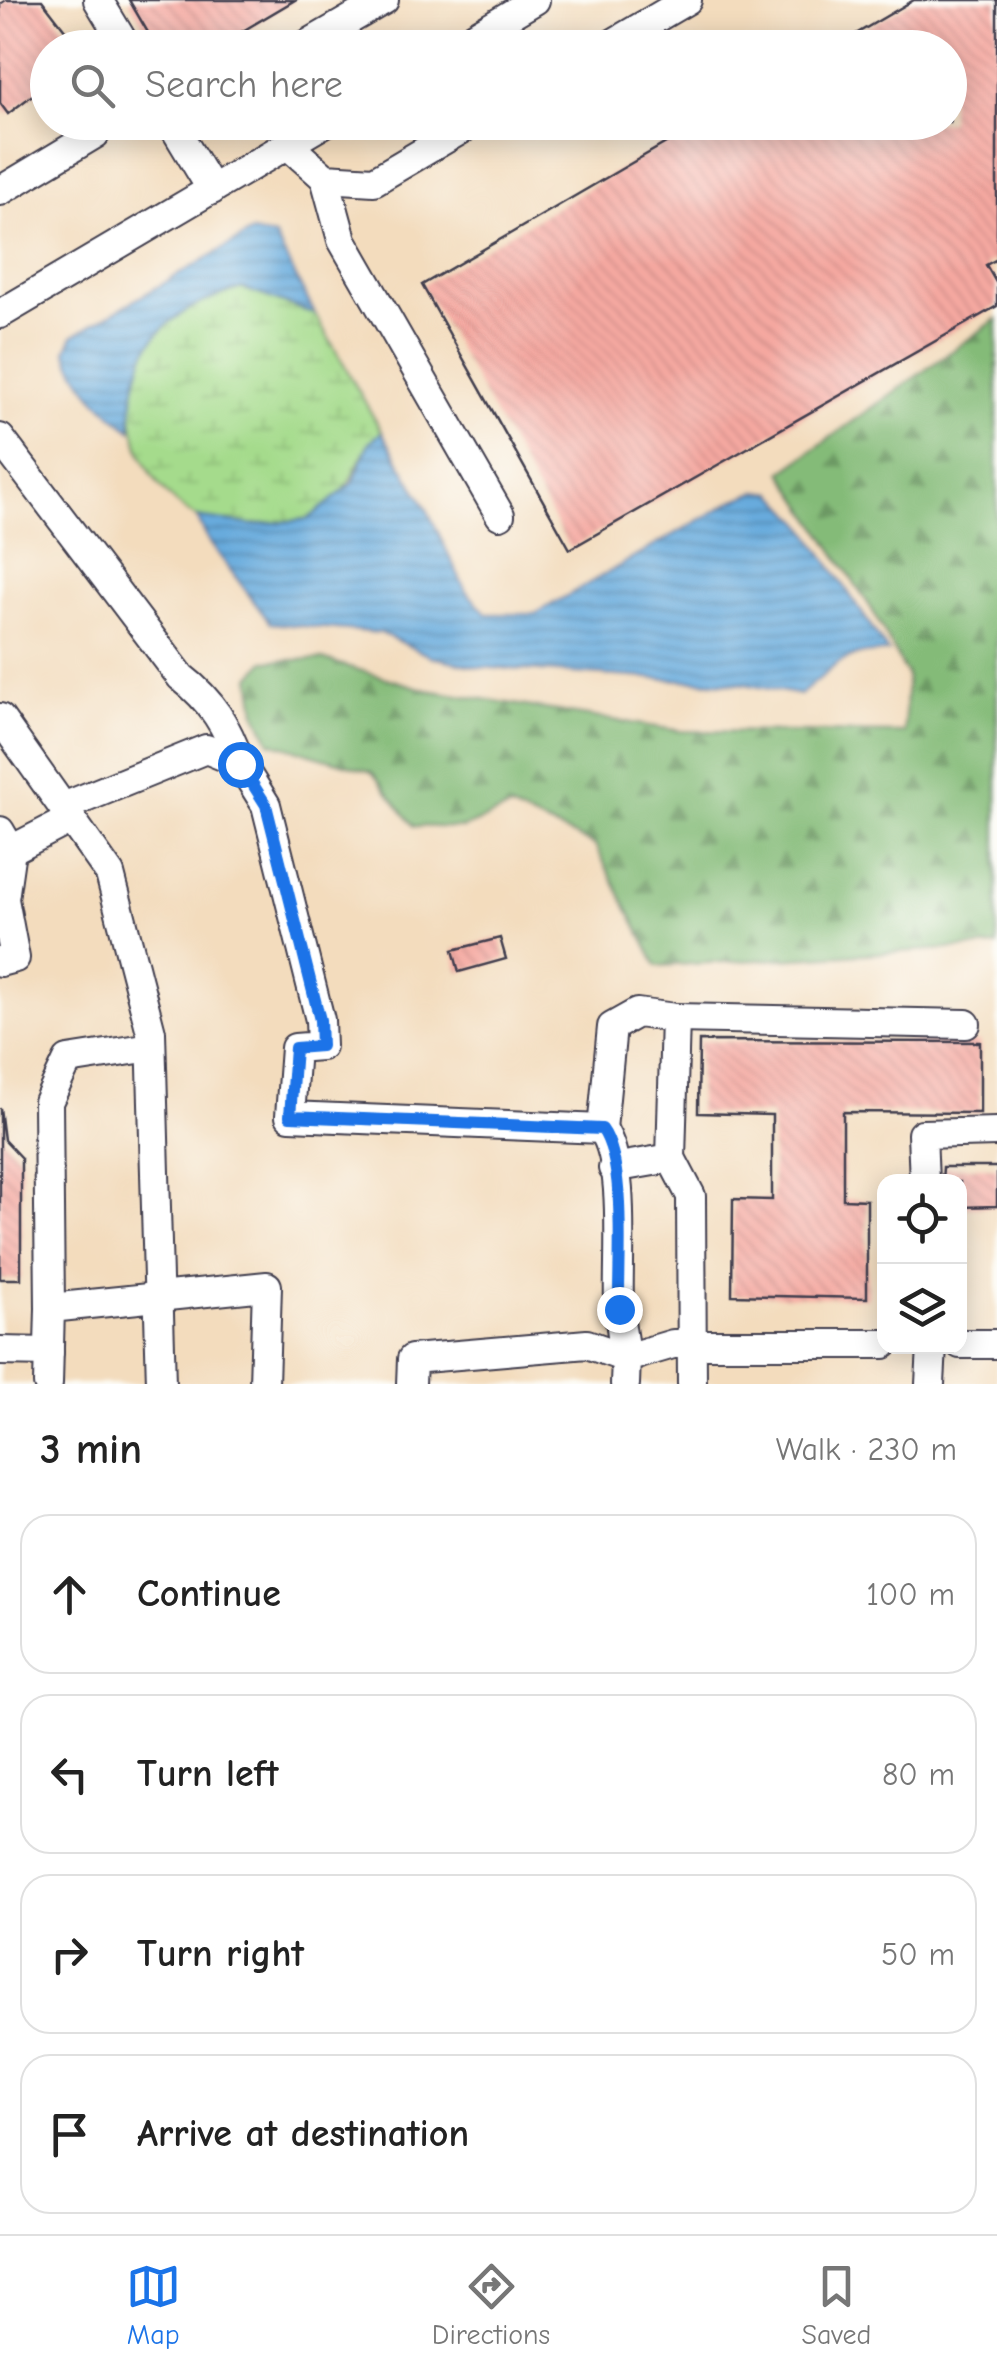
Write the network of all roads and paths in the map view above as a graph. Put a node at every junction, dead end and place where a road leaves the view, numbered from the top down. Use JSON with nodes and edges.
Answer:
{"nodes":[{"id":1,"x":98,"y":0,"type":"edge"},
{"id":2,"x":384,"y":0,"type":"edge"},
{"id":3,"x":535,"y":0,"type":"edge"},
{"id":4,"x":687,"y":0,"type":"edge"},
{"id":5,"x":116,"y":30,"type":"edge"},
{"id":6,"x":333,"y":30,"type":"edge"},
{"id":7,"x":484,"y":30,"type":"edge"},
{"id":8,"x":636,"y":30,"type":"edge"},
{"id":9,"x":84,"y":140,"type":"edge"},
{"id":10,"x":182,"y":140,"type":"edge"},
{"id":11,"x":296,"y":140,"type":"edge"},
{"id":12,"x":443,"y":140,"type":"edge"},
{"id":13,"x":288,"y":145,"type":"junction"},
{"id":14,"x":325,"y":178,"type":"junction"},
{"id":15,"x":212,"y":190,"type":"junction"},
{"id":16,"x":0,"y":192,"type":"edge"},
{"id":17,"x":0,"y":314,"type":"edge"},
{"id":18,"x":0,"y":438,"type":"edge"},
{"id":19,"x":500,"y":515,"type":"dead end"},
{"id":20,"x":0,"y":718,"type":"edge"},
{"id":21,"x":240,"y":764,"type":"junction"},
{"id":22,"x":67,"y":813,"type":"junction"},
{"id":23,"x":5,"y":841,"type":"edge"},
{"id":24,"x":0,"y":962,"type":"edge"},
{"id":25,"x":676,"y":1018,"type":"junction"},
{"id":26,"x":966,"y":1024,"type":"dead end"},
{"id":27,"x":151,"y":1047,"type":"junction"},
{"id":28,"x":602,"y":1129,"type":"junction"},
{"id":29,"x":997,"y":1132,"type":"edge"},
{"id":30,"x":671,"y":1158,"type":"junction"},
{"id":31,"x":613,"y":1168,"type":"junction"},
{"id":32,"x":924,"y":1174,"type":"edge"},
{"id":33,"x":158,"y":1297,"type":"junction"},
{"id":34,"x":50,"y":1308,"type":"junction"},
{"id":35,"x":691,"y":1344,"type":"junction"},
{"id":36,"x":877,"y":1344,"type":"edge"},
{"id":37,"x":967,"y":1344,"type":"edge"},
{"id":38,"x":997,"y":1344,"type":"edge"},
{"id":39,"x":0,"y":1351,"type":"edge"},
{"id":40,"x":49,"y":1352,"type":"junction"},
{"id":41,"x":932,"y":1354,"type":"edge"},
{"id":42,"x":626,"y":1371,"type":"edge"},
{"id":43,"x":48,"y":1384,"type":"edge"},
{"id":44,"x":161,"y":1384,"type":"edge"},
{"id":45,"x":264,"y":1384,"type":"edge"},
{"id":46,"x":411,"y":1384,"type":"edge"},
{"id":47,"x":692,"y":1384,"type":"edge"},
{"id":48,"x":930,"y":1384,"type":"edge"}],
"edges":[{"from":1,"to":5,"type":"street"},
{"from":2,"to":6,"type":"street"},
{"from":3,"to":7,"type":"street"},
{"from":4,"to":8,"type":"street"},
{"from":9,"to":16,"type":"street"},
{"from":10,"to":15,"type":"street"},
{"from":11,"to":13,"type":"street"},
{"from":12,"to":14,"type":"street"},
{"from":13,"to":14,"type":"street"},
{"from":13,"to":15,"type":"street"},
{"from":14,"to":19,"type":"street"},
{"from":15,"to":17,"type":"street"},
{"from":18,"to":21,"type":"street"},
{"from":20,"to":22,"type":"street"},
{"from":21,"to":22,"type":"street"},
{"from":21,"to":28,"type":"street"},
{"from":22,"to":23,"type":"street"},
{"from":22,"to":27,"type":"street"},
{"from":23,"to":24,"type":"street"},
{"from":25,"to":26,"type":"street"},
{"from":25,"to":28,"type":"street"},
{"from":25,"to":30,"type":"street"},
{"from":27,"to":33,"type":"street"},
{"from":27,"to":34,"type":"street"},
{"from":28,"to":31,"type":"street"},
{"from":29,"to":32,"type":"street"},
{"from":30,"to":31,"type":"street"},
{"from":30,"to":35,"type":"street"},
{"from":31,"to":42,"type":"street"},
{"from":33,"to":34,"type":"street"},
{"from":33,"to":44,"type":"street"},
{"from":33,"to":45,"type":"street"},
{"from":34,"to":40,"type":"street"},
{"from":35,"to":36,"type":"street"},
{"from":35,"to":42,"type":"street"},
{"from":35,"to":47,"type":"street"},
{"from":37,"to":38,"type":"street"},
{"from":39,"to":40,"type":"street"},
{"from":40,"to":43,"type":"street"},
{"from":41,"to":48,"type":"street"},
{"from":42,"to":46,"type":"street"}]}
